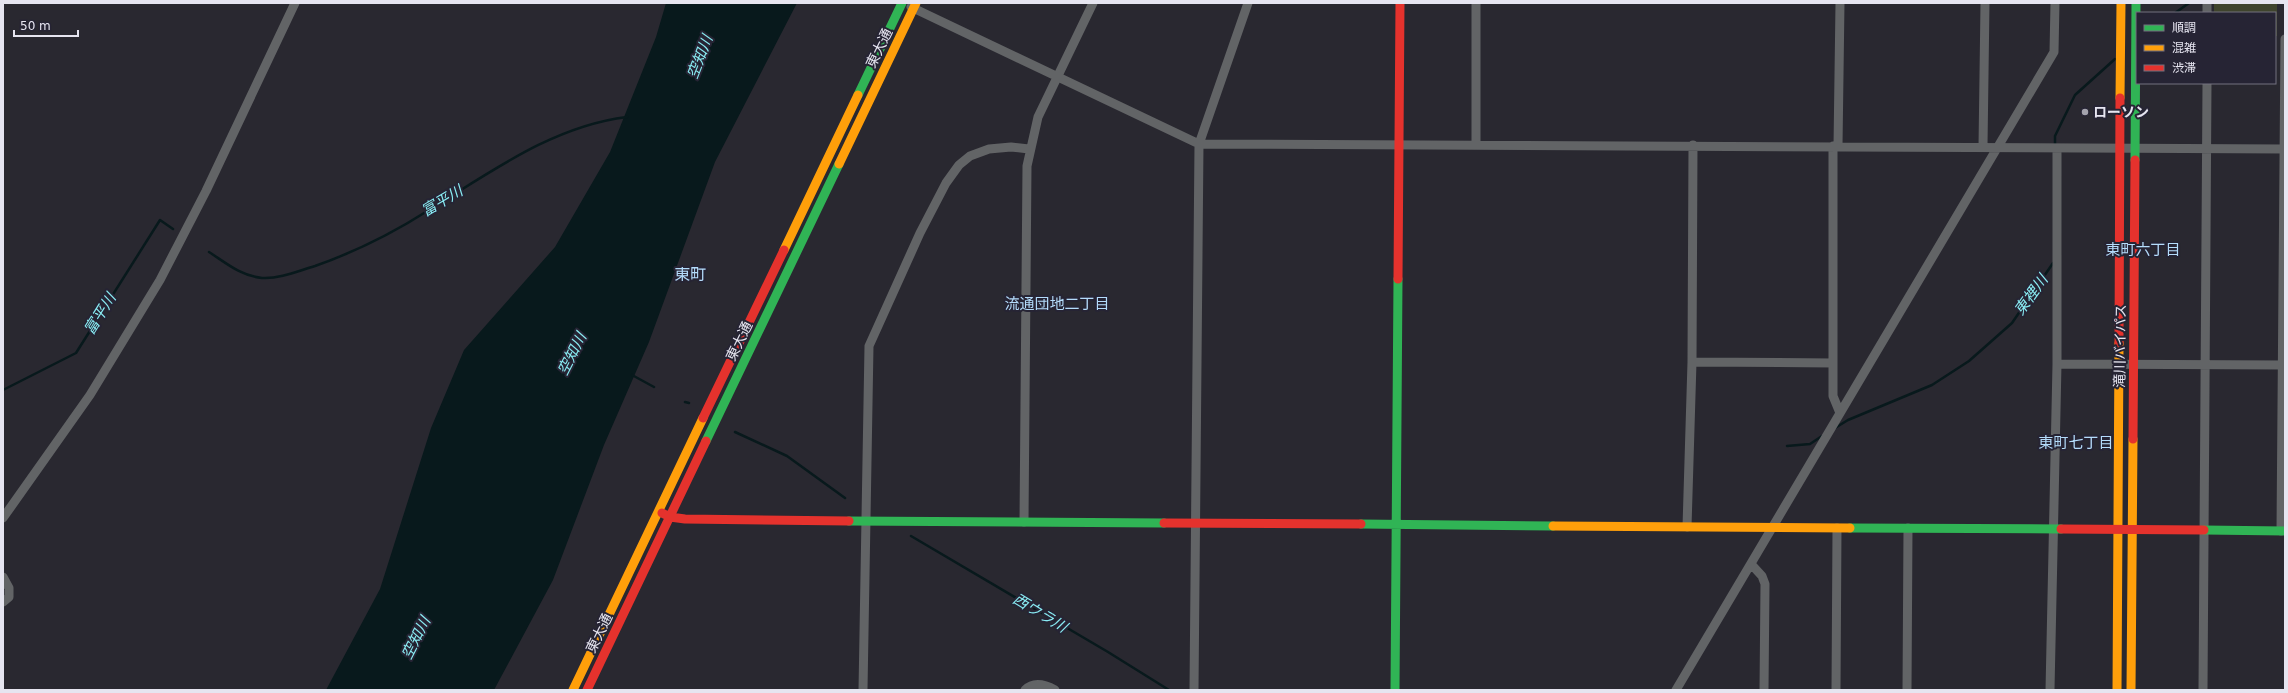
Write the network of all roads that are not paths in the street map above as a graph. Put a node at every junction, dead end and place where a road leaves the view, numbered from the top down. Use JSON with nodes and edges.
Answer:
{"nodes":[{"id":1,"x":295,"y":3,"type":"edge"},
{"id":2,"x":902,"y":3,"type":"edge"},
{"id":3,"x":1093,"y":3,"type":"edge"},
{"id":4,"x":1248,"y":3,"type":"edge"},
{"id":5,"x":1400,"y":3,"type":"edge"},
{"id":6,"x":1476,"y":3,"type":"edge"},
{"id":7,"x":1840,"y":3,"type":"edge"},
{"id":8,"x":1984,"y":3,"type":"edge"},
{"id":9,"x":2055,"y":3,"type":"edge"},
{"id":10,"x":2121,"y":3,"type":"edge"},
{"id":11,"x":2136,"y":3,"type":"edge"},
{"id":12,"x":915,"y":6,"type":"edge"},
{"id":13,"x":2285,"y":39,"type":"edge"},
{"id":14,"x":1057,"y":77,"type":"junction"},
{"id":15,"x":2207,"y":84,"type":"edge"},
{"id":16,"x":1199,"y":144,"type":"junction"},
{"id":17,"x":1399,"y":144,"type":"junction"},
{"id":18,"x":1476,"y":144,"type":"junction"},
{"id":19,"x":1694,"y":145,"type":"junction"},
{"id":20,"x":1836,"y":146,"type":"junction"},
{"id":21,"x":1983,"y":146,"type":"junction"},
{"id":22,"x":1998,"y":147,"type":"junction"},
{"id":23,"x":2119,"y":147,"type":"junction"},
{"id":24,"x":2057,"y":148,"type":"junction"},
{"id":25,"x":1029,"y":149,"type":"junction"},
{"id":26,"x":2136,"y":149,"type":"junction"},
{"id":27,"x":2206,"y":149,"type":"junction"},
{"id":28,"x":2285,"y":149,"type":"edge"},
{"id":29,"x":2284,"y":207,"type":"edge"},
{"id":30,"x":2284,"y":284,"type":"edge"},
{"id":31,"x":1692,"y":362,"type":"junction"},
{"id":32,"x":1833,"y":363,"type":"junction"},
{"id":33,"x":2057,"y":364,"type":"junction"},
{"id":34,"x":2118,"y":364,"type":"junction"},
{"id":35,"x":2284,"y":364,"type":"edge"},
{"id":36,"x":2134,"y":366,"type":"junction"},
{"id":37,"x":2205,"y":366,"type":"junction"},
{"id":38,"x":1840,"y":413,"type":"junction"},
{"id":39,"x":658,"y":512,"type":"junction"},
{"id":40,"x":670,"y":517,"type":"junction"},
{"id":41,"x":3,"y":518,"type":"edge"},
{"id":42,"x":865,"y":521,"type":"junction"},
{"id":43,"x":1024,"y":522,"type":"junction"},
{"id":44,"x":1195,"y":524,"type":"junction"},
{"id":45,"x":1396,"y":525,"type":"junction"},
{"id":46,"x":1687,"y":527,"type":"junction"},
{"id":47,"x":1773,"y":528,"type":"junction"},
{"id":48,"x":1837,"y":528,"type":"junction"},
{"id":49,"x":1908,"y":528,"type":"junction"},
{"id":50,"x":2053,"y":530,"type":"junction"},
{"id":51,"x":2117,"y":531,"type":"junction"},
{"id":52,"x":2134,"y":531,"type":"junction"},
{"id":53,"x":2204,"y":531,"type":"junction"},
{"id":54,"x":2283,"y":531,"type":"edge"},
{"id":55,"x":1751,"y":564,"type":"junction"},
{"id":56,"x":3,"y":577,"type":"edge"},
{"id":57,"x":3,"y":602,"type":"edge"},
{"id":58,"x":573,"y":690,"type":"edge"},
{"id":59,"x":587,"y":690,"type":"edge"},
{"id":60,"x":863,"y":690,"type":"edge"},
{"id":61,"x":1025,"y":690,"type":"edge"},
{"id":62,"x":1055,"y":690,"type":"edge"},
{"id":63,"x":1194,"y":690,"type":"edge"},
{"id":64,"x":1395,"y":690,"type":"edge"},
{"id":65,"x":1676,"y":690,"type":"edge"},
{"id":66,"x":1764,"y":690,"type":"edge"},
{"id":67,"x":1836,"y":690,"type":"edge"},
{"id":68,"x":1907,"y":690,"type":"edge"},
{"id":69,"x":2050,"y":690,"type":"edge"},
{"id":70,"x":2117,"y":690,"type":"edge"},
{"id":71,"x":2132,"y":690,"type":"edge"},
{"id":72,"x":2203,"y":690,"type":"edge"}],
"edges":[{"from":1,"to":41,"type":"street"},
{"from":2,"to":12,"type":"street"},
{"from":2,"to":39,"type":"main road","name":"東大通"},
{"from":3,"to":14,"type":"street"},
{"from":4,"to":16,"type":"street"},
{"from":5,"to":17,"type":"main road"},
{"from":6,"to":18,"type":"street"},
{"from":7,"to":20,"type":"street"},
{"from":8,"to":21,"type":"street"},
{"from":9,"to":22,"type":"street"},
{"from":10,"to":23,"type":"main road","name":"滝川バイパス"},
{"from":11,"to":26,"type":"main road","name":"滝川バイパス"},
{"from":12,"to":14,"type":"street"},
{"from":12,"to":40,"type":"main road","name":"東大通"},
{"from":13,"to":28,"type":"street"},
{"from":14,"to":16,"type":"street"},
{"from":14,"to":25,"type":"street"},
{"from":15,"to":27,"type":"street"},
{"from":16,"to":17,"type":"street"},
{"from":16,"to":44,"type":"street"},
{"from":17,"to":18,"type":"street"},
{"from":17,"to":45,"type":"main road"},
{"from":18,"to":19,"type":"street"},
{"from":19,"to":20,"type":"street"},
{"from":19,"to":31,"type":"street"},
{"from":20,"to":21,"type":"street"},
{"from":20,"to":32,"type":"street"},
{"from":21,"to":22,"type":"street"},
{"from":22,"to":24,"type":"street"},
{"from":22,"to":38,"type":"street"},
{"from":23,"to":24,"type":"street"},
{"from":23,"to":26,"type":"street"},
{"from":23,"to":34,"type":"main road","name":"滝川バイパス"},
{"from":24,"to":33,"type":"street"},
{"from":25,"to":42,"type":"street"},
{"from":25,"to":43,"type":"street"},
{"from":26,"to":27,"type":"street"},
{"from":26,"to":36,"type":"main road","name":"滝川バイパス"},
{"from":27,"to":28,"type":"street"},
{"from":27,"to":37,"type":"street"},
{"from":28,"to":29,"type":"street"},
{"from":29,"to":30,"type":"street"},
{"from":30,"to":35,"type":"street"},
{"from":31,"to":32,"type":"street"},
{"from":31,"to":46,"type":"street"},
{"from":32,"to":38,"type":"street"},
{"from":33,"to":34,"type":"street"},
{"from":33,"to":50,"type":"street"},
{"from":34,"to":36,"type":"street"},
{"from":34,"to":51,"type":"main road","name":"滝川バイパス"},
{"from":35,"to":37,"type":"street"},
{"from":35,"to":54,"type":"street"},
{"from":36,"to":37,"type":"street"},
{"from":36,"to":52,"type":"main road","name":"滝川バイパス"},
{"from":37,"to":53,"type":"street"},
{"from":38,"to":47,"type":"street"},
{"from":39,"to":40,"type":"main road"},
{"from":39,"to":58,"type":"main road","name":"東大通"},
{"from":40,"to":42,"type":"main road"},
{"from":40,"to":59,"type":"main road","name":"東大通"},
{"from":42,"to":43,"type":"main road"},
{"from":42,"to":60,"type":"street"},
{"from":43,"to":44,"type":"main road"},
{"from":44,"to":45,"type":"main road"},
{"from":44,"to":63,"type":"street"},
{"from":45,"to":46,"type":"main road"},
{"from":45,"to":64,"type":"main road"},
{"from":46,"to":47,"type":"main road"},
{"from":47,"to":48,"type":"main road"},
{"from":47,"to":55,"type":"street"},
{"from":48,"to":49,"type":"main road"},
{"from":48,"to":67,"type":"street"},
{"from":49,"to":50,"type":"main road"},
{"from":49,"to":68,"type":"street"},
{"from":50,"to":51,"type":"main road"},
{"from":50,"to":69,"type":"street"},
{"from":51,"to":52,"type":"main road"},
{"from":51,"to":70,"type":"main road","name":"滝川バイパス"},
{"from":52,"to":53,"type":"main road"},
{"from":52,"to":71,"type":"main road","name":"滝川バイパス"},
{"from":53,"to":54,"type":"main road"},
{"from":53,"to":72,"type":"street"},
{"from":55,"to":65,"type":"street"},
{"from":55,"to":66,"type":"street"},
{"from":56,"to":57,"type":"street"},
{"from":61,"to":62,"type":"street"}]}
